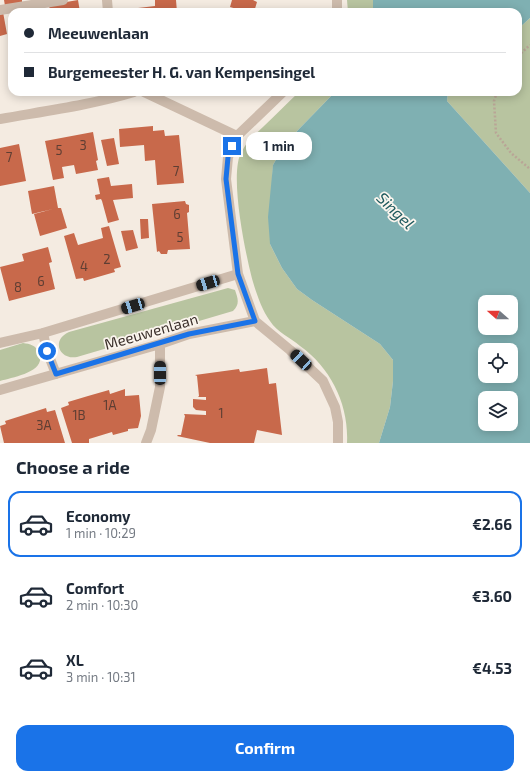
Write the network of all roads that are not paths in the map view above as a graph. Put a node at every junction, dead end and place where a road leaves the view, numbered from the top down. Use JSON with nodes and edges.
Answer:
{"nodes":[{"id":1,"x":63,"y":0,"type":"edge"},
{"id":2,"x":13,"y":8,"type":"edge"},
{"id":3,"x":108,"y":96,"type":"edge"},
{"id":4,"x":152,"y":96,"type":"edge"},
{"id":5,"x":278,"y":96,"type":"edge"},
{"id":6,"x":0,"y":119,"type":"edge"},
{"id":7,"x":237,"y":136,"type":"junction"},
{"id":8,"x":238,"y":274,"type":"junction"},
{"id":9,"x":255,"y":321,"type":"junction"},
{"id":10,"x":43,"y":333,"type":"junction"},
{"id":11,"x":0,"y":343,"type":"edge"},
{"id":12,"x":160,"y":344,"type":"junction"},
{"id":13,"x":56,"y":374,"type":"junction"},
{"id":14,"x":0,"y":390,"type":"edge"},
{"id":15,"x":146,"y":443,"type":"edge"},
{"id":16,"x":338,"y":443,"type":"edge"}],
"edges":[{"from":1,"to":2,"type":"street"},
{"from":3,"to":6,"type":"street"},
{"from":4,"to":7,"type":"street"},
{"from":5,"to":7,"type":"street"},
{"from":7,"to":8,"type":"street"},
{"from":8,"to":9,"type":"street"},
{"from":8,"to":10,"type":"street","name":"Meeuwenlaan"},
{"from":9,"to":12,"type":"street","name":"Meeuwenlaan"},
{"from":9,"to":16,"type":"street"},
{"from":10,"to":11,"type":"street","name":"Meeuwenlaan"},
{"from":10,"to":13,"type":"street"},
{"from":12,"to":13,"type":"street","name":"Meeuwenlaan"},
{"from":12,"to":15,"type":"street"},
{"from":13,"to":14,"type":"street","name":"Meeuwenlaan"}]}
